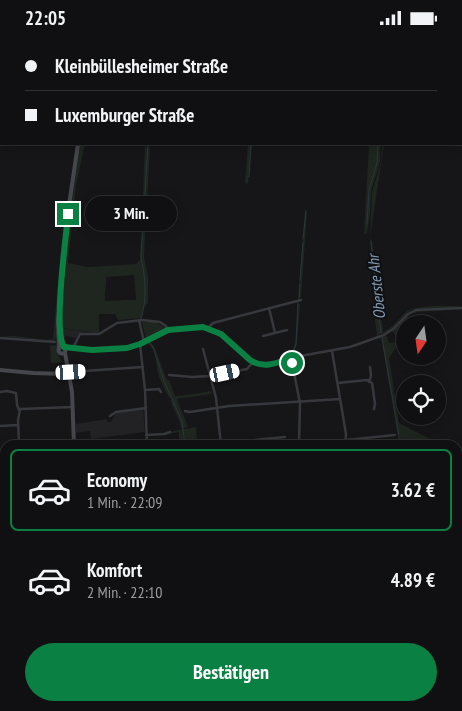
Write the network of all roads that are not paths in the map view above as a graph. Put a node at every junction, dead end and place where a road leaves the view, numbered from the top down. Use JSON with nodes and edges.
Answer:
{"nodes":[{"id":1,"x":78,"y":145,"type":"edge"},
{"id":2,"x":301,"y":300,"type":"dead end"},
{"id":3,"x":269,"y":308,"type":"junction"},
{"id":4,"x":462,"y":308,"type":"edge"},
{"id":5,"x":140,"y":320,"type":"junction"},
{"id":6,"x":208,"y":328,"type":"junction"},
{"id":7,"x":168,"y":330,"type":"junction"},
{"id":8,"x":288,"y":330,"type":"dead end"},
{"id":9,"x":275,"y":333,"type":"junction"},
{"id":10,"x":264,"y":336,"type":"dead end"},
{"id":11,"x":0,"y":338,"type":"edge"},
{"id":12,"x":146,"y":341,"type":"junction"},
{"id":13,"x":54,"y":342,"type":"dead end"},
{"id":14,"x":140,"y":344,"type":"junction"},
{"id":15,"x":73,"y":348,"type":"junction"},
{"id":16,"x":203,"y":349,"type":"dead end"},
{"id":17,"x":63,"y":350,"type":"junction"},
{"id":18,"x":332,"y":351,"type":"junction"},
{"id":19,"x":291,"y":358,"type":"junction"},
{"id":20,"x":253,"y":362,"type":"junction"},
{"id":21,"x":143,"y":367,"type":"junction"},
{"id":22,"x":370,"y":367,"type":"dead end"},
{"id":23,"x":0,"y":370,"type":"edge"},
{"id":24,"x":68,"y":372,"type":"junction"},
{"id":25,"x":169,"y":375,"type":"dead end"},
{"id":26,"x":210,"y":376,"type":"junction"},
{"id":27,"x":369,"y":382,"type":"junction"},
{"id":28,"x":337,"y":383,"type":"junction"},
{"id":29,"x":145,"y":390,"type":"junction"},
{"id":30,"x":0,"y":392,"type":"edge"},
{"id":31,"x":161,"y":392,"type":"dead end"},
{"id":32,"x":340,"y":399,"type":"junction"},
{"id":33,"x":300,"y":403,"type":"junction"},
{"id":34,"x":73,"y":407,"type":"junction"},
{"id":35,"x":146,"y":408,"type":"junction"},
{"id":36,"x":217,"y":408,"type":"junction"},
{"id":37,"x":374,"y":409,"type":"dead end"},
{"id":38,"x":19,"y":411,"type":"junction"},
{"id":39,"x":185,"y":411,"type":"dead end"},
{"id":40,"x":110,"y":416,"type":"dead end"},
{"id":41,"x":18,"y":425,"type":"junction"},
{"id":42,"x":0,"y":426,"type":"edge"},
{"id":43,"x":170,"y":432,"type":"dead end"},
{"id":44,"x":146,"y":435,"type":"junction"},
{"id":45,"x":395,"y":435,"type":"dead end"},
{"id":46,"x":285,"y":437,"type":"dead end"},
{"id":47,"x":19,"y":440,"type":"edge"},
{"id":48,"x":74,"y":440,"type":"edge"},
{"id":49,"x":146,"y":440,"type":"edge"},
{"id":50,"x":221,"y":440,"type":"edge"},
{"id":51,"x":258,"y":440,"type":"edge"},
{"id":52,"x":299,"y":440,"type":"edge"},
{"id":53,"x":346,"y":440,"type":"edge"},
{"id":54,"x":354,"y":440,"type":"edge"}],
"edges":[{"from":1,"to":17,"type":"street"},
{"from":2,"to":3,"type":"street"},
{"from":3,"to":6,"type":"street"},
{"from":3,"to":9,"type":"street"},
{"from":4,"to":18,"type":"street"},
{"from":5,"to":7,"type":"street"},
{"from":5,"to":12,"type":"street"},
{"from":5,"to":15,"type":"street"},
{"from":6,"to":7,"type":"street"},
{"from":6,"to":20,"type":"street"},
{"from":7,"to":12,"type":"street"},
{"from":8,"to":9,"type":"street"},
{"from":9,"to":10,"type":"street"},
{"from":11,"to":13,"type":"street"},
{"from":12,"to":14,"type":"street"},
{"from":14,"to":15,"type":"street"},
{"from":14,"to":21,"type":"street"},
{"from":15,"to":17,"type":"street"},
{"from":16,"to":26,"type":"street"},
{"from":17,"to":24,"type":"street"},
{"from":18,"to":19,"type":"street"},
{"from":18,"to":28,"type":"street"},
{"from":19,"to":20,"type":"street"},
{"from":19,"to":33,"type":"street"},
{"from":20,"to":26,"type":"street"},
{"from":21,"to":24,"type":"street"},
{"from":21,"to":29,"type":"street"},
{"from":22,"to":27,"type":"street"},
{"from":23,"to":24,"type":"street"},
{"from":24,"to":34,"type":"street"},
{"from":25,"to":26,"type":"street"},
{"from":26,"to":36,"type":"street"},
{"from":27,"to":28,"type":"street"},
{"from":27,"to":37,"type":"street"},
{"from":28,"to":32,"type":"street"},
{"from":29,"to":31,"type":"street"},
{"from":29,"to":35,"type":"street"},
{"from":30,"to":38,"type":"street"},
{"from":32,"to":33,"type":"street"},
{"from":32,"to":53,"type":"street"},
{"from":33,"to":36,"type":"street"},
{"from":33,"to":52,"type":"street"},
{"from":34,"to":38,"type":"street"},
{"from":34,"to":48,"type":"street"},
{"from":35,"to":40,"type":"street"},
{"from":35,"to":44,"type":"street"},
{"from":36,"to":39,"type":"street"},
{"from":36,"to":50,"type":"street"},
{"from":38,"to":41,"type":"street"},
{"from":41,"to":42,"type":"street"},
{"from":41,"to":47,"type":"street"},
{"from":43,"to":44,"type":"street"},
{"from":44,"to":49,"type":"street"},
{"from":45,"to":54,"type":"street"},
{"from":46,"to":51,"type":"street"}]}
